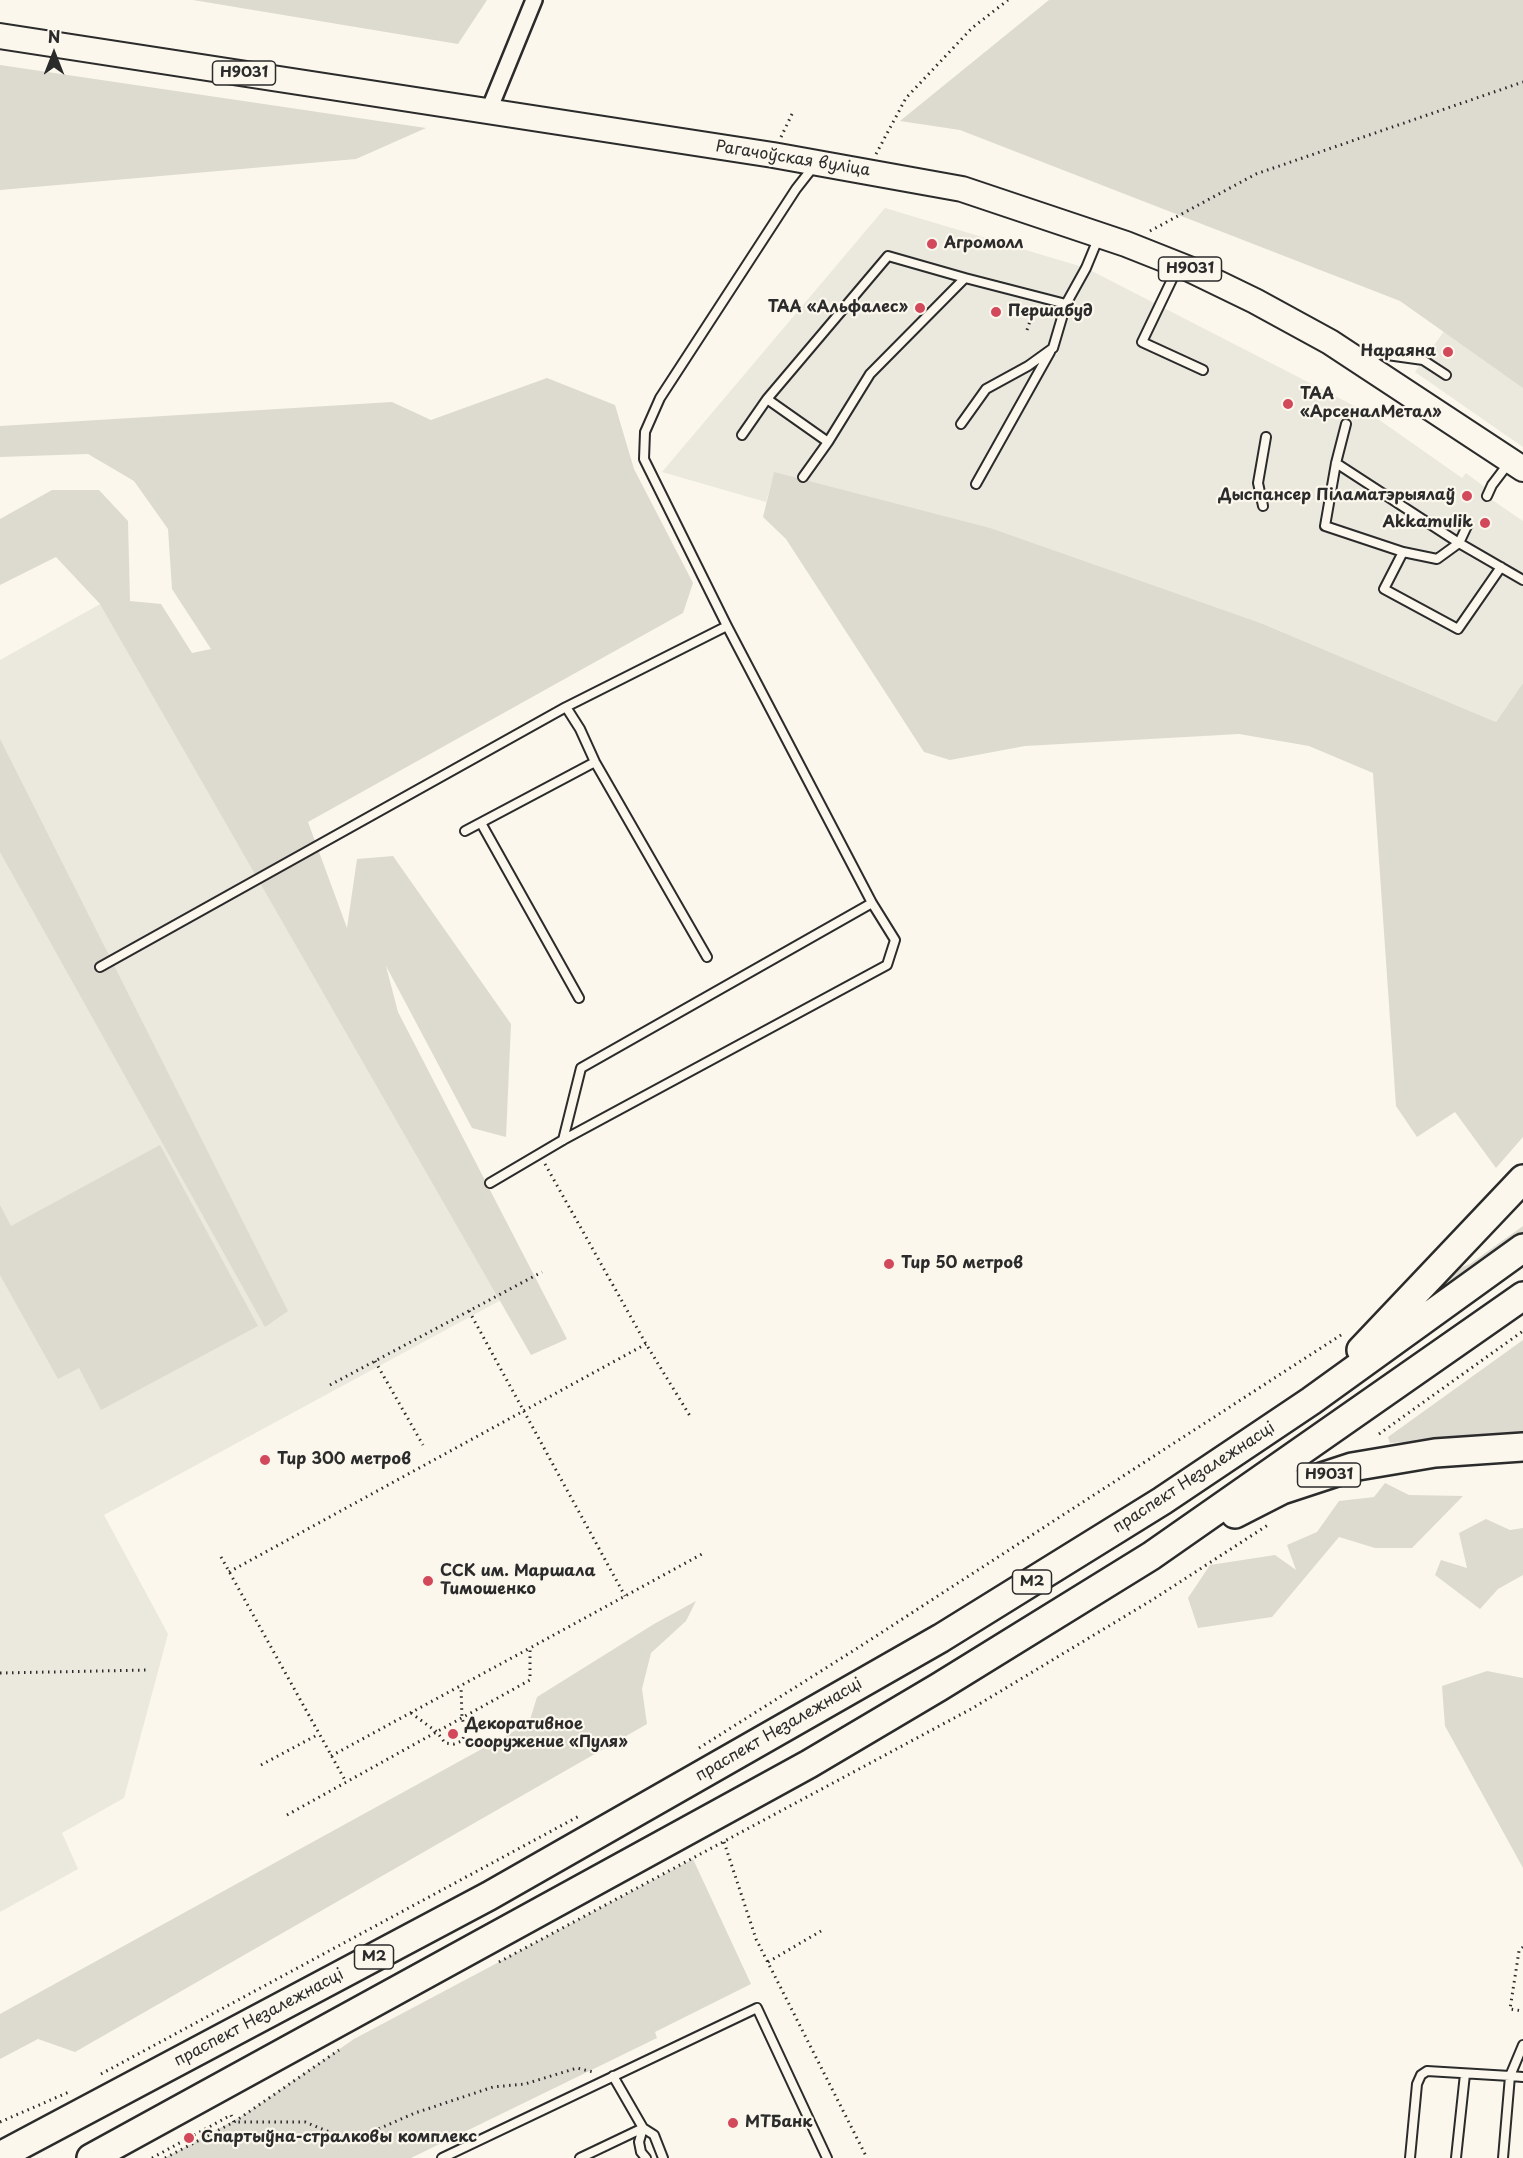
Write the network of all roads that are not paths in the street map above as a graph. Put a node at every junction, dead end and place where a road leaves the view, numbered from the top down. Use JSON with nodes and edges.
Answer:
{"nodes":[{"id":1,"x":534,"y":0,"type":"edge"},
{"id":2,"x":0,"y":36,"type":"edge"},
{"id":3,"x":489,"y":110,"type":"junction"},
{"id":4,"x":817,"y":162,"type":"junction"},
{"id":5,"x":1100,"y":235,"type":"junction"},
{"id":6,"x":1179,"y":265,"type":"junction"},
{"id":7,"x":965,"y":278,"type":"junction"},
{"id":8,"x":1066,"y":304,"type":"junction"},
{"id":9,"x":1053,"y":348,"type":"junction"},
{"id":10,"x":1364,"y":364,"type":"junction"},
{"id":11,"x":1203,"y":370,"type":"dead end"},
{"id":12,"x":1446,"y":375,"type":"dead end"},
{"id":13,"x":767,"y":399,"type":"junction"},
{"id":14,"x":960,"y":424,"type":"dead end"},
{"id":15,"x":1346,"y":424,"type":"dead end"},
{"id":16,"x":742,"y":435,"type":"dead end"},
{"id":17,"x":1266,"y":437,"type":"dead end"},
{"id":18,"x":828,"y":442,"type":"junction"},
{"id":19,"x":1336,"y":463,"type":"junction"},
{"id":20,"x":1517,"y":465,"type":"edge"},
{"id":21,"x":803,"y":477,"type":"dead end"},
{"id":22,"x":976,"y":484,"type":"dead end"},
{"id":23,"x":1487,"y":496,"type":"dead end"},
{"id":24,"x":1263,"y":506,"type":"dead end"},
{"id":25,"x":1467,"y":526,"type":"dead end"},
{"id":26,"x":1459,"y":543,"type":"junction"},
{"id":27,"x":1403,"y":552,"type":"junction"},
{"id":28,"x":1501,"y":567,"type":"junction"},
{"id":29,"x":1523,"y":580,"type":"edge"},
{"id":30,"x":728,"y":626,"type":"junction"},
{"id":31,"x":566,"y":707,"type":"junction"},
{"id":32,"x":595,"y":762,"type":"junction"},
{"id":33,"x":481,"y":823,"type":"junction"},
{"id":34,"x":465,"y":831,"type":"dead end"},
{"id":35,"x":872,"y":903,"type":"junction"},
{"id":36,"x":707,"y":957,"type":"dead end"},
{"id":37,"x":100,"y":967,"type":"dead end"},
{"id":38,"x":579,"y":998,"type":"dead end"},
{"id":39,"x":563,"y":1140,"type":"junction"},
{"id":40,"x":1523,"y":1179,"type":"edge"},
{"id":41,"x":490,"y":1183,"type":"dead end"},
{"id":42,"x":1523,"y":1248,"type":"edge"},
{"id":43,"x":1523,"y":1296,"type":"edge"},
{"id":44,"x":1311,"y":1401,"type":"junction"},
{"id":45,"x":1522,"y":1447,"type":"edge"},
{"id":46,"x":1151,"y":1556,"type":"junction"},
{"id":47,"x":1523,"y":2045,"type":"edge"},
{"id":48,"x":1465,"y":2074,"type":"junction"},
{"id":49,"x":612,"y":2076,"type":"junction"},
{"id":50,"x":1510,"y":2076,"type":"junction"},
{"id":51,"x":1523,"y":2077,"type":"edge"},
{"id":52,"x":643,"y":2128,"type":"junction"},
{"id":53,"x":3,"y":2151,"type":"edge"},
{"id":54,"x":91,"y":2158,"type":"edge"},
{"id":55,"x":442,"y":2158,"type":"edge"},
{"id":56,"x":580,"y":2158,"type":"edge"},
{"id":57,"x":646,"y":2158,"type":"edge"},
{"id":58,"x":663,"y":2158,"type":"edge"},
{"id":59,"x":827,"y":2158,"type":"edge"},
{"id":60,"x":1410,"y":2158,"type":"edge"},
{"id":61,"x":1456,"y":2158,"type":"edge"},
{"id":62,"x":1503,"y":2158,"type":"edge"}],
"edges":[{"from":1,"to":3,"type":"street"},
{"from":2,"to":3,"type":"main road","name":"Рагачоўская вуліца","number":"Н9031"},
{"from":3,"to":4,"type":"main road","name":"Рагачоўская вуліца","number":"Н9031"},
{"from":4,"to":5,"type":"main road","name":"Рагачоўская вуліца","number":"Н9031"},
{"from":4,"to":30,"type":"lane"},
{"from":5,"to":6,"type":"main road","name":"Рагачоўская вуліца","number":"Н9031"},
{"from":5,"to":8,"type":"lane"},
{"from":6,"to":10,"type":"main road","name":"Рагачоўская вуліца","number":"Н9031"},
{"from":6,"to":11,"type":"lane"},
{"from":7,"to":8,"type":"lane"},
{"from":7,"to":13,"type":"lane"},
{"from":7,"to":18,"type":"lane"},
{"from":8,"to":9,"type":"lane"},
{"from":9,"to":14,"type":"lane"},
{"from":9,"to":22,"type":"lane"},
{"from":10,"to":12,"type":"lane"},
{"from":10,"to":20,"type":"main road","name":"Рагачоўская вуліца","number":"Н9031"},
{"from":13,"to":16,"type":"lane"},
{"from":13,"to":18,"type":"lane"},
{"from":15,"to":19,"type":"lane"},
{"from":17,"to":24,"type":"lane"},
{"from":18,"to":21,"type":"lane"},
{"from":19,"to":26,"type":"lane"},
{"from":19,"to":27,"type":"lane"},
{"from":20,"to":23,"type":"lane"},
{"from":25,"to":26,"type":"lane"},
{"from":26,"to":27,"type":"lane"},
{"from":26,"to":28,"type":"lane"},
{"from":27,"to":28,"type":"lane"},
{"from":28,"to":29,"type":"lane"},
{"from":30,"to":31,"type":"lane"},
{"from":30,"to":35,"type":"lane"},
{"from":31,"to":32,"type":"lane"},
{"from":31,"to":37,"type":"lane"},
{"from":32,"to":33,"type":"lane"},
{"from":32,"to":36,"type":"lane"},
{"from":33,"to":34,"type":"lane"},
{"from":33,"to":38,"type":"lane"},
{"from":35,"to":39,"type":"lane"},
{"from":35,"to":39,"type":"lane"},
{"from":39,"to":41,"type":"lane"},
{"from":40,"to":44,"type":"highway"},
{"from":42,"to":44,"type":"highway","name":"праспект Незалежнасці","number":"М2"},
{"from":43,"to":46,"type":"highway","number":"М2"},
{"from":44,"to":53,"type":"highway","name":"праспект Незалежнасці","number":"М2"},
{"from":45,"to":46,"type":"highway","number":"Н9031"},
{"from":46,"to":54,"type":"highway","number":"М2"},
{"from":47,"to":50,"type":"lane"},
{"from":48,"to":50,"type":"lane"},
{"from":48,"to":60,"type":"lane"},
{"from":48,"to":61,"type":"lane"},
{"from":49,"to":52,"type":"lane"},
{"from":49,"to":55,"type":"lane"},
{"from":49,"to":59,"type":"lane"},
{"from":50,"to":51,"type":"lane"},
{"from":50,"to":62,"type":"lane"},
{"from":52,"to":56,"type":"lane"},
{"from":52,"to":57,"type":"lane"},
{"from":52,"to":58,"type":"lane"}]}
